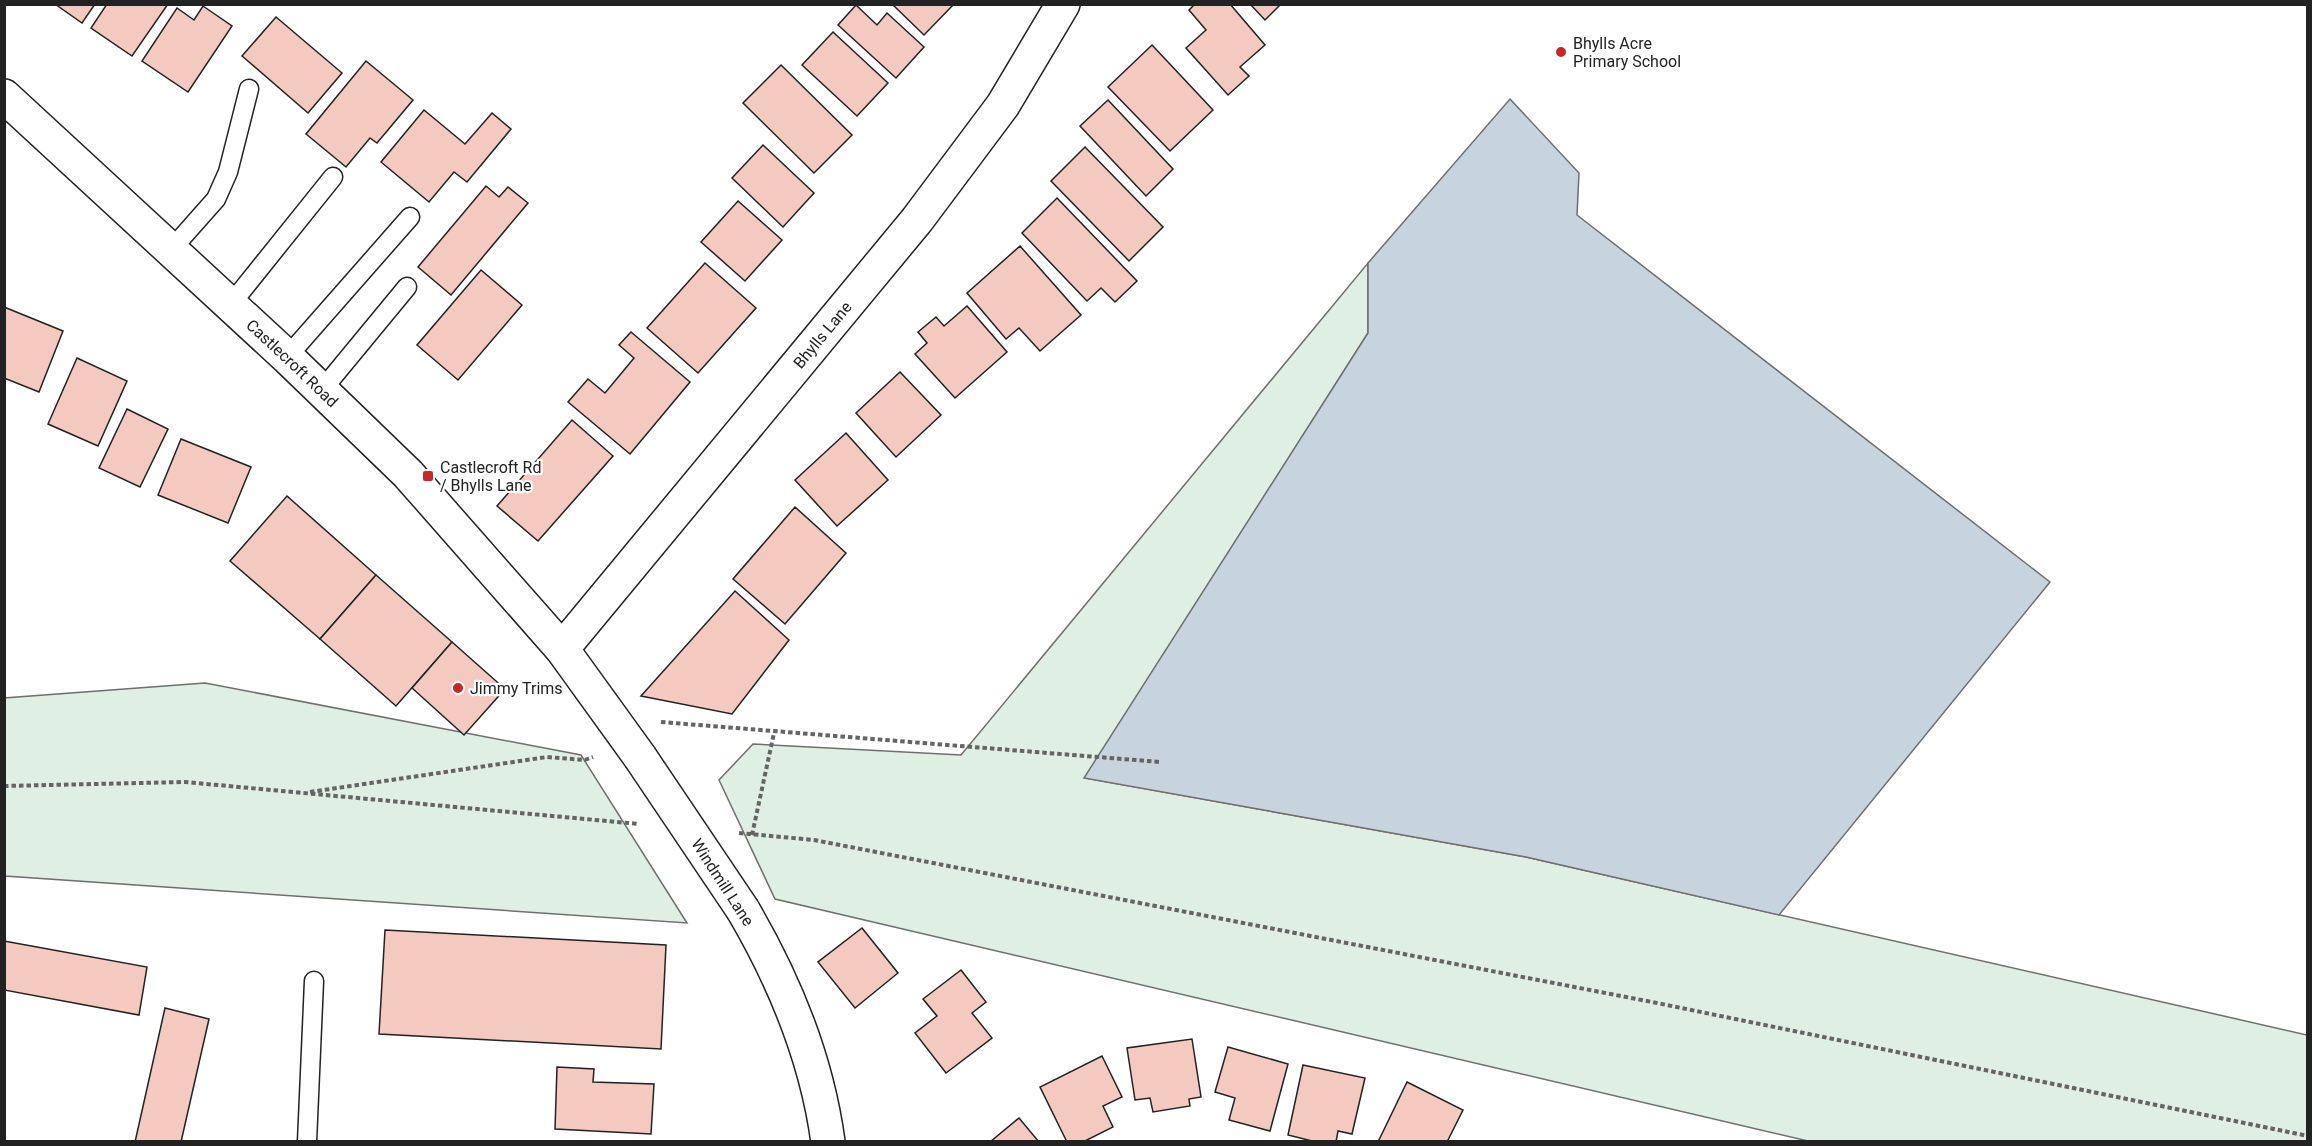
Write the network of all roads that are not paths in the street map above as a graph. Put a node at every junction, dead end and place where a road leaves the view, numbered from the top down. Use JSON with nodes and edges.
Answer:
{"nodes":[{"id":1,"x":1063,"y":4,"type":"edge"},
{"id":2,"x":249,"y":89,"type":"dead end"},
{"id":3,"x":4,"y":96,"type":"edge"},
{"id":4,"x":333,"y":177,"type":"dead end"},
{"id":5,"x":410,"y":216,"type":"dead end"},
{"id":6,"x":170,"y":251,"type":"junction"},
{"id":7,"x":407,"y":287,"type":"dead end"},
{"id":8,"x":231,"y":304,"type":"junction"},
{"id":9,"x":287,"y":357,"type":"junction"},
{"id":10,"x":322,"y":390,"type":"junction"},
{"id":11,"x":562,"y":649,"type":"junction"},
{"id":12,"x":314,"y":981,"type":"dead end"},
{"id":13,"x":307,"y":1142,"type":"edge"},
{"id":14,"x":828,"y":1142,"type":"edge"}],
"edges":[{"from":1,"to":11,"type":"street","name":"Bhylls Lane"},
{"from":2,"to":6,"type":"lane"},
{"from":3,"to":6,"type":"street","name":"Castlecroft Road"},
{"from":4,"to":8,"type":"lane"},
{"from":5,"to":9,"type":"lane"},
{"from":6,"to":8,"type":"street","name":"Castlecroft Road"},
{"from":7,"to":10,"type":"lane"},
{"from":8,"to":9,"type":"street","name":"Castlecroft Road"},
{"from":9,"to":10,"type":"street","name":"Castlecroft Road"},
{"from":10,"to":11,"type":"street","name":"Castlecroft Road"},
{"from":11,"to":14,"type":"street","name":"Windmill Lane","bridge":true},
{"from":12,"to":13,"type":"lane"}]}
